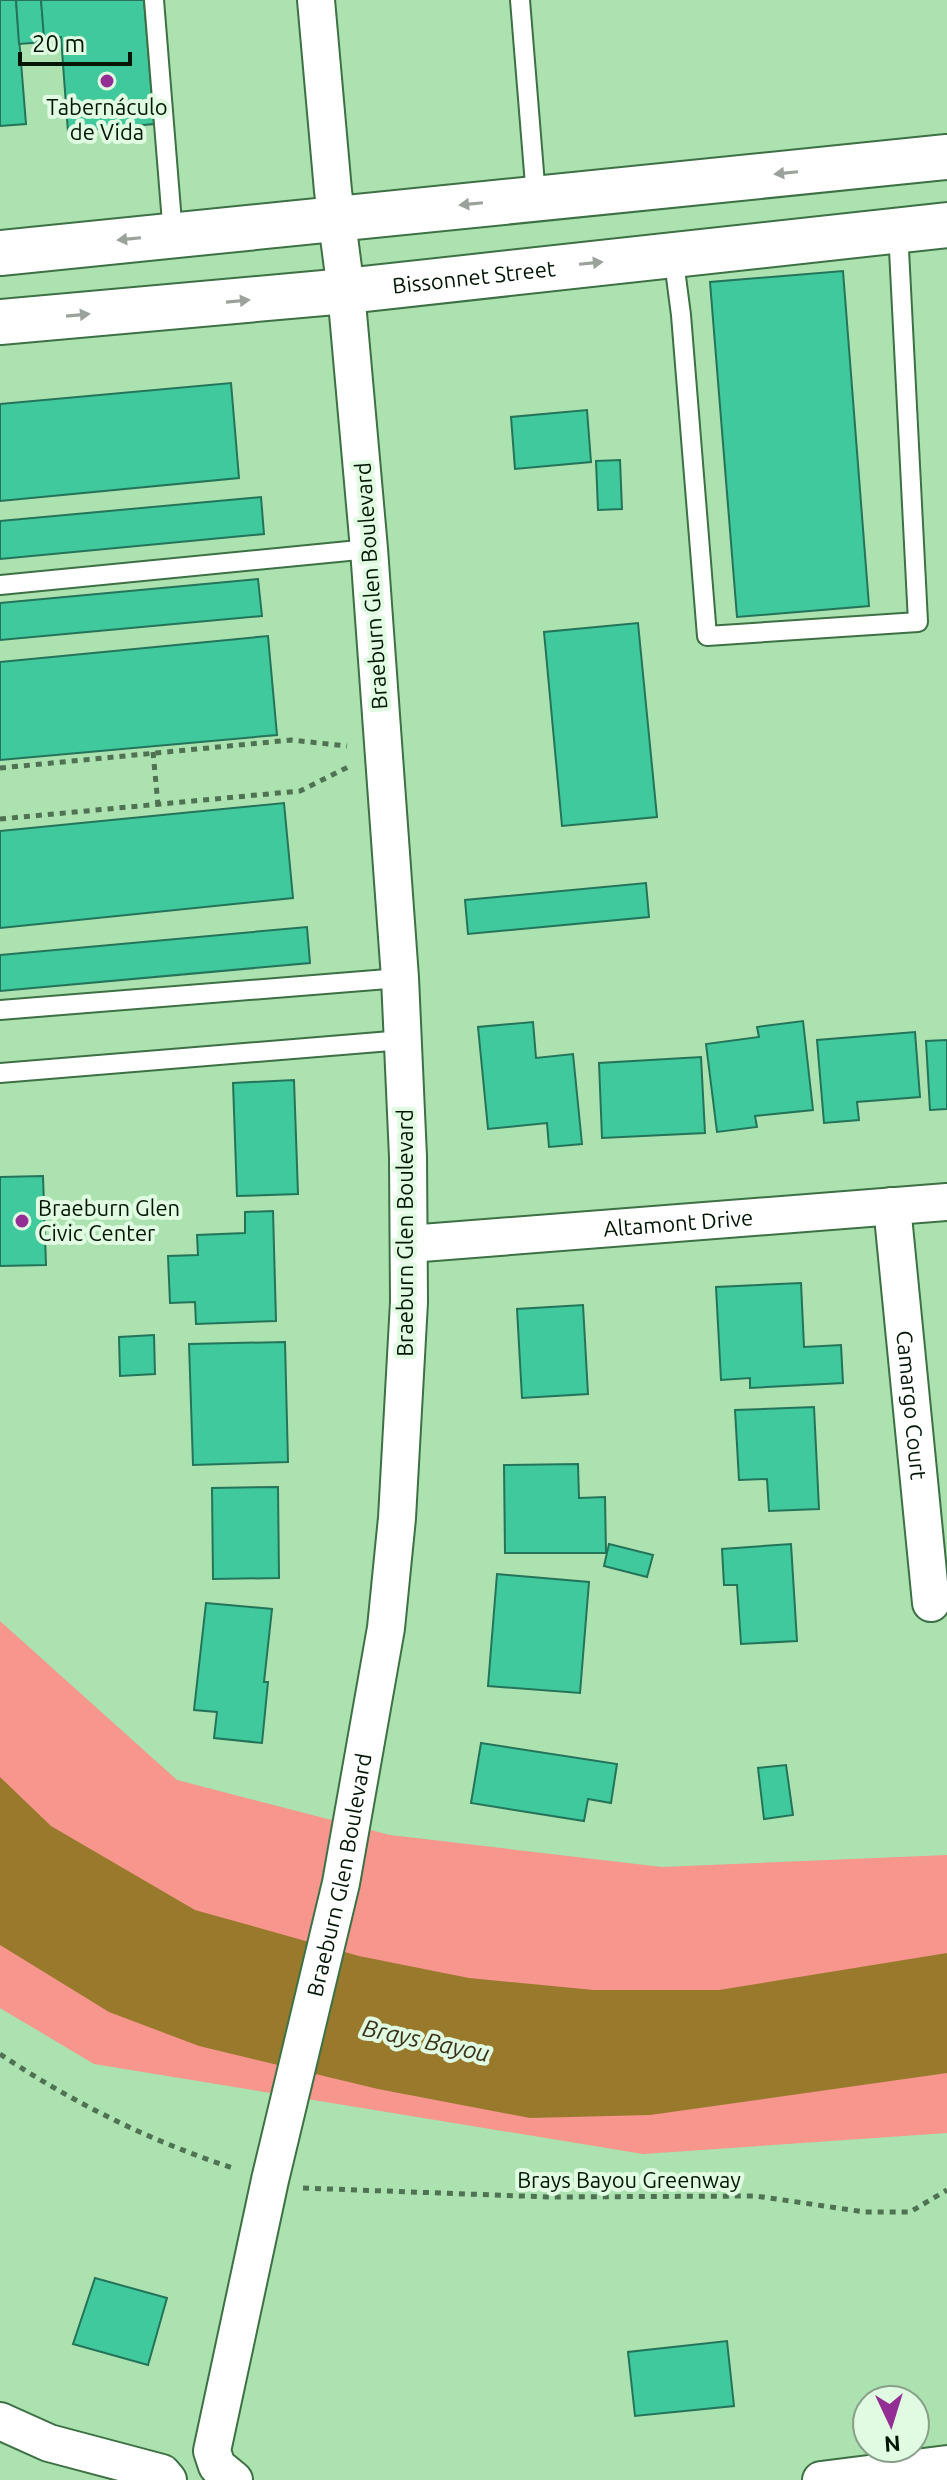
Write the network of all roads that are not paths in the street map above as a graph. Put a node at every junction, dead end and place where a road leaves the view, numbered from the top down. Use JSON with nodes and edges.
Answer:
{"nodes":[{"id":1,"x":154,"y":0,"type":"edge"},
{"id":2,"x":316,"y":0,"type":"edge"},
{"id":3,"x":520,"y":0,"type":"edge"},
{"id":4,"x":947,"y":157,"type":"edge"},
{"id":5,"x":846,"y":167,"type":"junction"},
{"id":6,"x":536,"y":197,"type":"junction"},
{"id":7,"x":336,"y":218,"type":"junction"},
{"id":8,"x":947,"y":225,"type":"edge"},
{"id":9,"x":898,"y":230,"type":"junction"},
{"id":10,"x":173,"y":235,"type":"junction"},
{"id":11,"x":849,"y":235,"type":"junction"},
{"id":12,"x":0,"y":253,"type":"edge"},
{"id":13,"x":673,"y":254,"type":"junction"},
{"id":14,"x":346,"y":291,"type":"junction"},
{"id":15,"x":0,"y":322,"type":"edge"},
{"id":16,"x":369,"y":549,"type":"junction"},
{"id":17,"x":0,"y":585,"type":"edge"},
{"id":18,"x":400,"y":978,"type":"junction"},
{"id":19,"x":0,"y":1010,"type":"edge"},
{"id":20,"x":403,"y":1040,"type":"junction"},
{"id":21,"x":0,"y":1073,"type":"edge"},
{"id":22,"x":947,"y":1202,"type":"edge"},
{"id":23,"x":892,"y":1206,"type":"junction"},
{"id":24,"x":409,"y":1244,"type":"junction"},
{"id":25,"x":931,"y":1603,"type":"dead end"},
{"id":26,"x":0,"y":2421,"type":"edge"},
{"id":27,"x":947,"y":2464,"type":"edge"},
{"id":28,"x":165,"y":2476,"type":"edge"},
{"id":29,"x":234,"y":2480,"type":"edge"},
{"id":30,"x":821,"y":2480,"type":"edge"}],
"edges":[{"from":1,"to":10,"type":"lane"},
{"from":2,"to":7,"type":"street","name":"Braeburn Glen Boulevard"},
{"from":3,"to":6,"type":"lane"},
{"from":4,"to":5,"type":"main road"},
{"from":5,"to":6,"type":"main road","one_way":true},
{"from":5,"to":11,"type":"main road"},
{"from":6,"to":7,"type":"main road","one_way":true},
{"from":7,"to":10,"type":"main road"},
{"from":7,"to":14,"type":"street","name":"Braeburn Glen Boulevard"},
{"from":8,"to":9,"type":"main road","name":"Bissonnet Street"},
{"from":9,"to":11,"type":"main road","name":"Bissonnet Street"},
{"from":9,"to":13,"type":"lane"},
{"from":10,"to":12,"type":"main road","one_way":true},
{"from":11,"to":13,"type":"main road","name":"Bissonnet Street"},
{"from":14,"to":13,"type":"main road","name":"Bissonnet Street","one_way":true},
{"from":15,"to":14,"type":"main road","name":"Bissonnet Street","one_way":true},
{"from":14,"to":16,"type":"street","name":"Braeburn Glen Boulevard"},
{"from":16,"to":17,"type":"lane"},
{"from":16,"to":18,"type":"street","name":"Braeburn Glen Boulevard"},
{"from":18,"to":19,"type":"lane"},
{"from":18,"to":20,"type":"street","name":"Braeburn Glen Boulevard"},
{"from":20,"to":21,"type":"lane"},
{"from":20,"to":24,"type":"street","name":"Braeburn Glen Boulevard"},
{"from":22,"to":23,"type":"street","name":"Altamont Drive"},
{"from":23,"to":24,"type":"street","name":"Altamont Drive"},
{"from":23,"to":25,"type":"street","name":"Camargo Court"},
{"from":24,"to":29,"type":"street","name":"Braeburn Glen Boulevard"},
{"from":26,"to":28,"type":"street"},
{"from":27,"to":30,"type":"street"}]}
